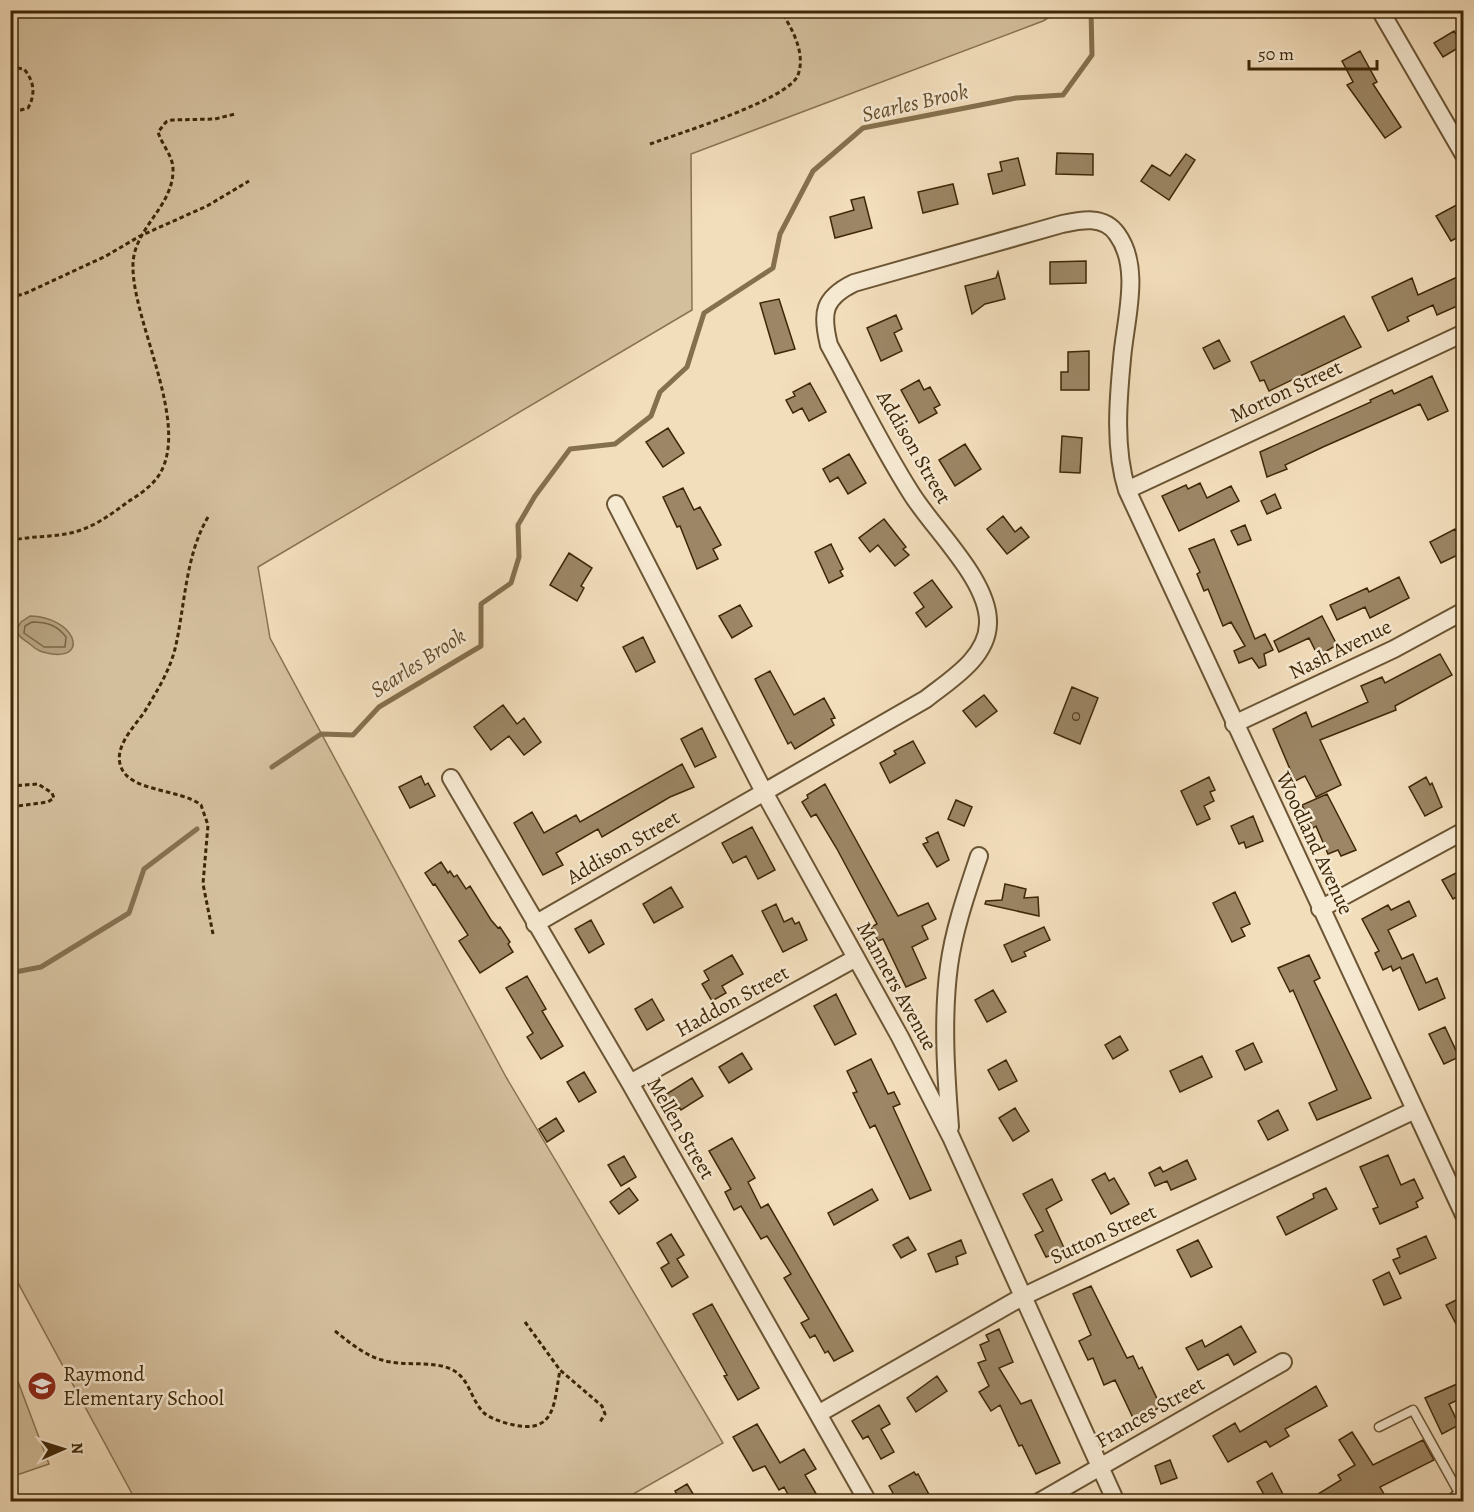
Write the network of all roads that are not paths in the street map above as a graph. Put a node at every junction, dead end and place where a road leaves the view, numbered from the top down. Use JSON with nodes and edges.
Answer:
{"nodes":[{"id":1,"x":1380,"y":10,"type":"edge"},
{"id":2,"x":1464,"y":155,"type":"edge"},
{"id":3,"x":1464,"y":333,"type":"edge"},
{"id":4,"x":1127,"y":490,"type":"junction"},
{"id":5,"x":616,"y":504,"type":"dead end"},
{"id":6,"x":1464,"y":611,"type":"edge"},
{"id":7,"x":1234,"y":724,"type":"junction"},
{"id":8,"x":451,"y":778,"type":"dead end"},
{"id":9,"x":764,"y":792,"type":"junction"},
{"id":10,"x":1464,"y":831,"type":"edge"},
{"id":11,"x":979,"y":856,"type":"dead end"},
{"id":12,"x":1320,"y":909,"type":"junction"},
{"id":13,"x":535,"y":924,"type":"junction"},
{"id":14,"x":856,"y":958,"type":"junction"},
{"id":15,"x":630,"y":1083,"type":"junction"},
{"id":16,"x":1415,"y":1110,"type":"junction"},
{"id":17,"x":951,"y":1137,"type":"junction"},
{"id":18,"x":1464,"y":1215,"type":"edge"},
{"id":19,"x":1022,"y":1297,"type":"junction"},
{"id":20,"x":1283,"y":1362,"type":"dead end"},
{"id":21,"x":818,"y":1414,"type":"junction"},
{"id":22,"x":1379,"y":1426,"type":"dead end"},
{"id":23,"x":1099,"y":1467,"type":"junction"},
{"id":24,"x":1462,"y":1500,"type":"edge"},
{"id":25,"x":868,"y":1502,"type":"edge"},
{"id":26,"x":1039,"y":1502,"type":"edge"},
{"id":27,"x":1116,"y":1502,"type":"edge"}],
"edges":[{"from":1,"to":2,"type":"street"},
{"from":3,"to":4,"type":"street","name":"Morton Street"},
{"from":4,"to":7,"type":"street","name":"Woodland Avenue"},
{"from":4,"to":9,"type":"street","name":"Addison Street"},
{"from":5,"to":9,"type":"street","name":"Manners Avenue"},
{"from":6,"to":7,"type":"street","name":"Nash Avenue"},
{"from":7,"to":12,"type":"street","name":"Woodland Avenue"},
{"from":8,"to":13,"type":"street","name":"Mellen Street"},
{"from":9,"to":13,"type":"street","name":"Addison Street"},
{"from":9,"to":14,"type":"street","name":"Manners Avenue"},
{"from":10,"to":12,"type":"street"},
{"from":11,"to":17,"type":"street"},
{"from":12,"to":16,"type":"street","name":"Woodland Avenue"},
{"from":13,"to":15,"type":"street","name":"Mellen Street"},
{"from":14,"to":15,"type":"street","name":"Haddon Street"},
{"from":14,"to":17,"type":"street","name":"Manners Avenue"},
{"from":15,"to":21,"type":"street","name":"Mellen Street"},
{"from":16,"to":18,"type":"street","name":"Woodland Avenue"},
{"from":16,"to":19,"type":"street","name":"Sutton Street"},
{"from":17,"to":19,"type":"street","name":"Manners Avenue"},
{"from":19,"to":21,"type":"street","name":"Sutton Street"},
{"from":19,"to":23,"type":"street","name":"Manners Avenue"},
{"from":20,"to":23,"type":"street","name":"Frances Street"},
{"from":21,"to":25,"type":"street","name":"Mellen Street"},
{"from":22,"to":24,"type":"lane"},
{"from":23,"to":26,"type":"street","name":"Frances Street"},
{"from":23,"to":27,"type":"street","name":"Manners Avenue"}]}
